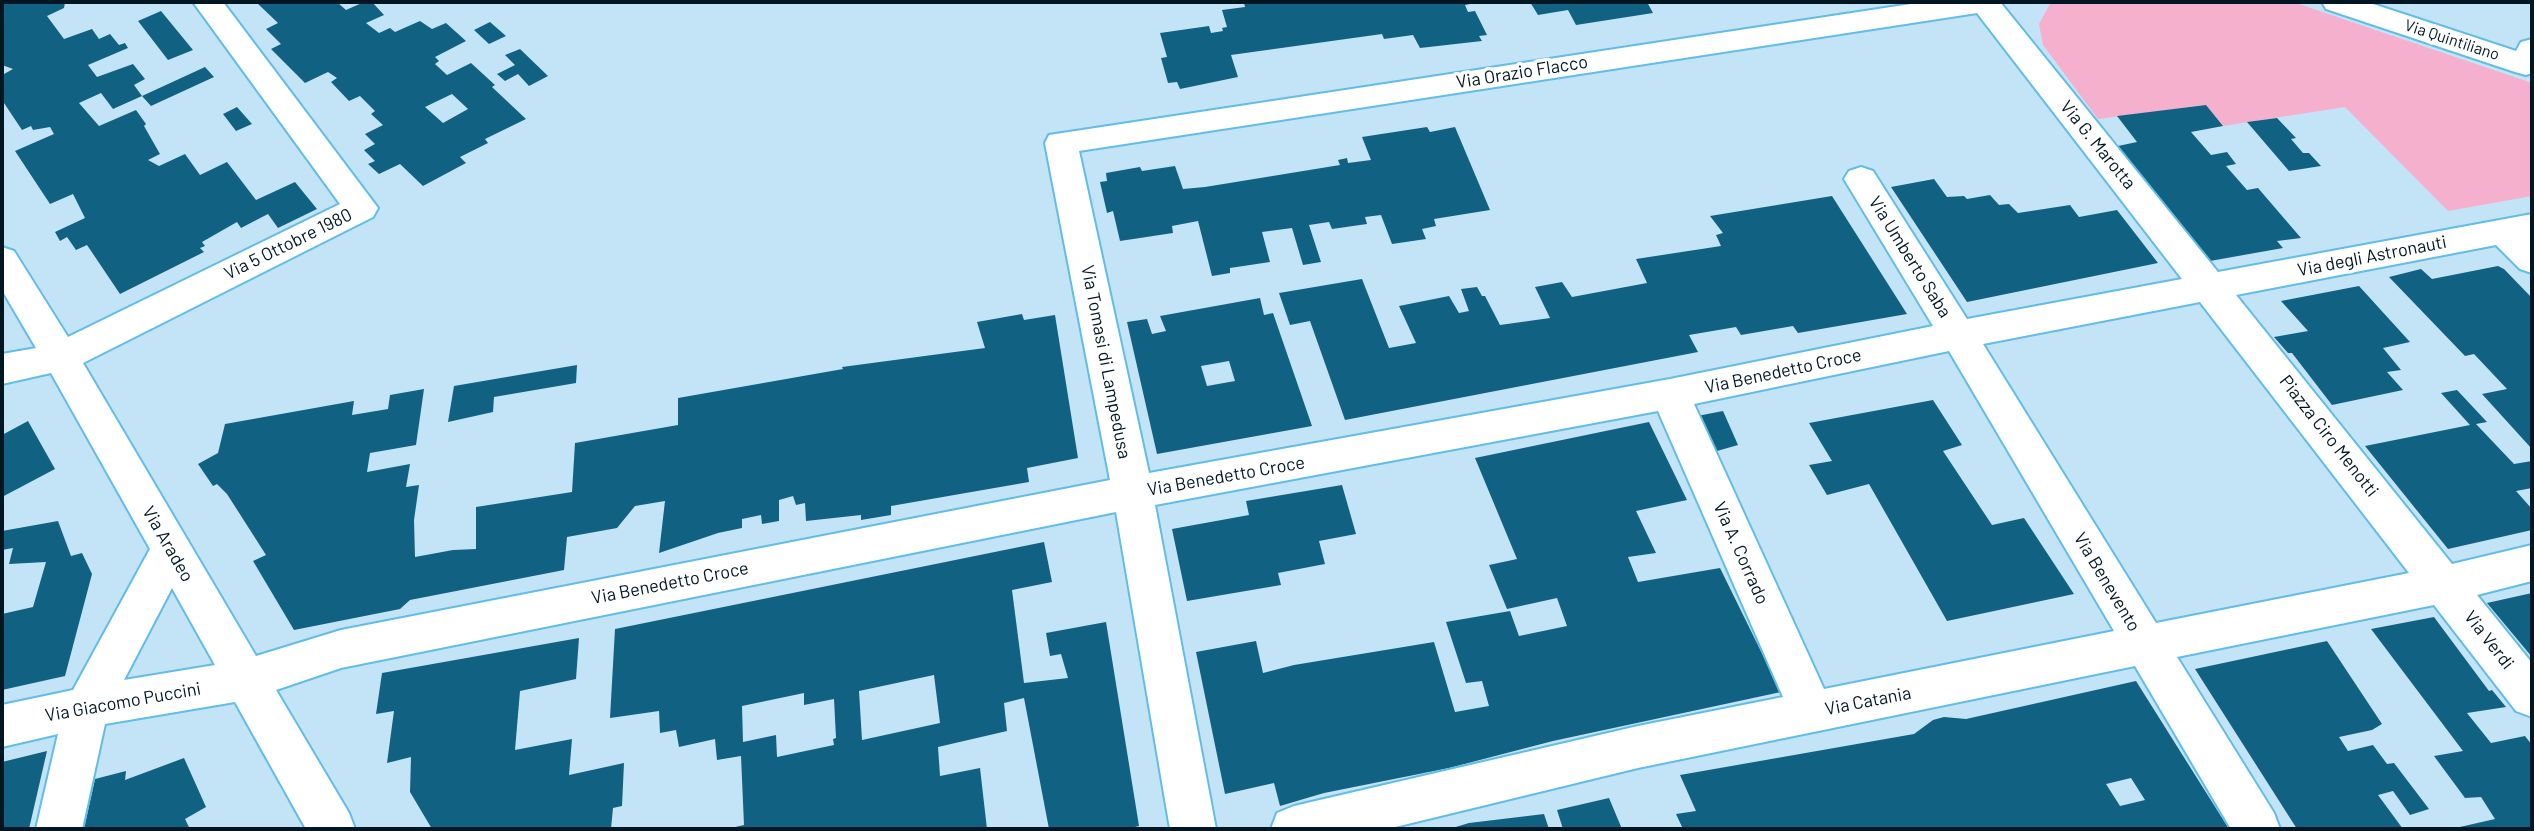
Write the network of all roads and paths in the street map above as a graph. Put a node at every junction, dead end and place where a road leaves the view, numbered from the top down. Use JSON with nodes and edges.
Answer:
{"nodes":[{"id":1,"x":208,"y":2,"type":"edge"},
{"id":2,"x":1984,"y":2,"type":"edge"},
{"id":3,"x":2337,"y":2,"type":"edge"},
{"id":4,"x":2529,"y":57,"type":"edge"},
{"id":5,"x":1061,"y":143,"type":"joint"},
{"id":6,"x":1861,"y":179,"type":"dead end"},
{"id":7,"x":2518,"y":228,"type":"edge"},
{"id":8,"x":2,"y":260,"type":"edge"},
{"id":9,"x":2532,"y":260,"type":"edge"},
{"id":10,"x":2212,"y":288,"type":"junction"},
{"id":11,"x":1958,"y":335,"type":"junction"},
{"id":12,"x":61,"y":357,"type":"junction"},
{"id":13,"x":2,"y":369,"type":"edge"},
{"id":14,"x":1670,"y":394,"type":"junction"},
{"id":15,"x":1133,"y":493,"type":"junction"},
{"id":16,"x":171,"y":549,"type":"junction"},
{"id":17,"x":2532,"y":563,"type":"edge"},
{"id":18,"x":2446,"y":584,"type":"junction"},
{"id":19,"x":2146,"y":646,"type":"junction"},
{"id":20,"x":245,"y":680,"type":"junction"},
{"id":21,"x":2532,"y":696,"type":"edge"},
{"id":22,"x":88,"y":707,"type":"junction"},
{"id":23,"x":1812,"y":712,"type":"junction"},
{"id":24,"x":2,"y":726,"type":"edge"},
{"id":25,"x":60,"y":829,"type":"edge"},
{"id":26,"x":332,"y":829,"type":"edge"},
{"id":27,"x":1193,"y":829,"type":"edge"},
{"id":28,"x":1294,"y":829,"type":"edge"},
{"id":29,"x":2257,"y":829,"type":"edge"}],
"edges":[{"from":1,"to":12,"type":"street","name":"Via 5 Ottobre 1980"},
{"from":2,"to":5,"type":"street","name":"Via Orazio Flacco"},
{"from":2,"to":10,"type":"street","name":"Via G. Marotta"},
{"from":3,"to":4,"type":"street","name":"Via Quintiliano"},
{"from":5,"to":15,"type":"street","name":"Via Tomasi di Lampedusa"},
{"from":6,"to":11,"type":"street","name":"Via Umberto Saba"},
{"from":7,"to":9,"type":"street"},
{"from":7,"to":10,"type":"street","name":"Via degli Astronauti"},
{"from":8,"to":12,"type":"street","name":"Via Aradeo"},
{"from":10,"to":11,"type":"street","name":"Via Benedetto Croce"},
{"from":10,"to":18,"type":"street","name":"Piazza Ciro Menotti"},
{"from":11,"to":14,"type":"street","name":"Via Benedetto Croce"},
{"from":11,"to":19,"type":"street","name":"Via Benevento"},
{"from":12,"to":13,"type":"street"},
{"from":12,"to":16,"type":"street","name":"Via Aradeo"},
{"from":14,"to":15,"type":"street","name":"Via Benedetto Croce"},
{"from":14,"to":23,"type":"street","name":"Via A. Corrado"},
{"from":15,"to":20,"type":"street","name":"Via Benedetto Croce"},
{"from":15,"to":27,"type":"street","name":"Via Tomasi di Lampedusa"},
{"from":16,"to":20,"type":"street","name":"Via Aradeo"},
{"from":16,"to":22,"type":"street"},
{"from":17,"to":18,"type":"street","name":"Via Catania"},
{"from":18,"to":19,"type":"street","name":"Via Catania"},
{"from":18,"to":21,"type":"street","name":"Via Verdi"},
{"from":19,"to":23,"type":"street","name":"Via Catania"},
{"from":19,"to":29,"type":"street","name":"Via Benevento"},
{"from":20,"to":22,"type":"street","name":"Via Giacomo Puccini"},
{"from":20,"to":26,"type":"street","name":"Via Aradeo"},
{"from":22,"to":24,"type":"street","name":"Via Giacomo Puccini"},
{"from":22,"to":25,"type":"street"},
{"from":23,"to":28,"type":"street","name":"Via Catania"}]}
